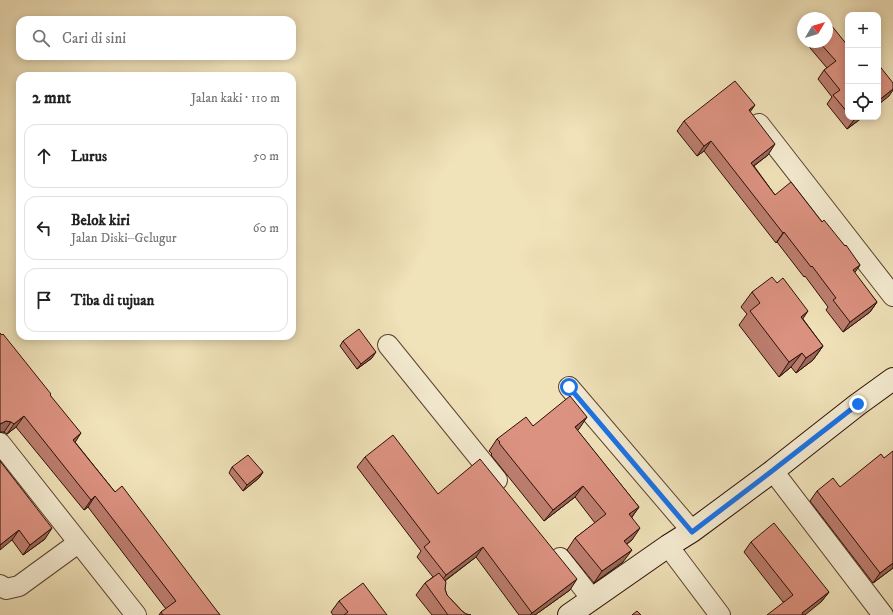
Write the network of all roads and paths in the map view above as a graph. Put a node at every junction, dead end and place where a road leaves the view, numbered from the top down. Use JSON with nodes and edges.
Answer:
{"nodes":[{"id":1,"x":759,"y":124,"type":"edge"},
{"id":2,"x":893,"y":296,"type":"edge"},
{"id":3,"x":388,"y":345,"type":"dead end"},
{"id":4,"x":893,"y":379,"type":"edge"},
{"id":5,"x":569,"y":387,"type":"dead end"},
{"id":6,"x":0,"y":443,"type":"edge"},
{"id":7,"x":772,"y":471,"type":"junction"},
{"id":8,"x":508,"y":494,"type":"edge"},
{"id":9,"x":692,"y":532,"type":"junction"},
{"id":10,"x":78,"y":543,"type":"junction"},
{"id":11,"x":548,"y":543,"type":"edge"},
{"id":12,"x":668,"y":546,"type":"junction"},
{"id":13,"x":0,"y":585,"type":"edge"},
{"id":14,"x":592,"y":598,"type":"junction"},
{"id":15,"x":136,"y":615,"type":"edge"},
{"id":16,"x":569,"y":615,"type":"edge"},
{"id":17,"x":720,"y":615,"type":"edge"},
{"id":18,"x":883,"y":615,"type":"edge"}],
"edges":[{"from":1,"to":2,"type":"street"},
{"from":3,"to":8,"type":"street"},
{"from":4,"to":7,"type":"main road"},
{"from":5,"to":9,"type":"street"},
{"from":6,"to":10,"type":"street"},
{"from":7,"to":9,"type":"main road"},
{"from":7,"to":18,"type":"street"},
{"from":9,"to":12,"type":"main road"},
{"from":10,"to":13,"type":"street"},
{"from":10,"to":15,"type":"street"},
{"from":11,"to":14,"type":"street"},
{"from":12,"to":14,"type":"main road"},
{"from":12,"to":17,"type":"street"},
{"from":14,"to":16,"type":"main road"}]}
